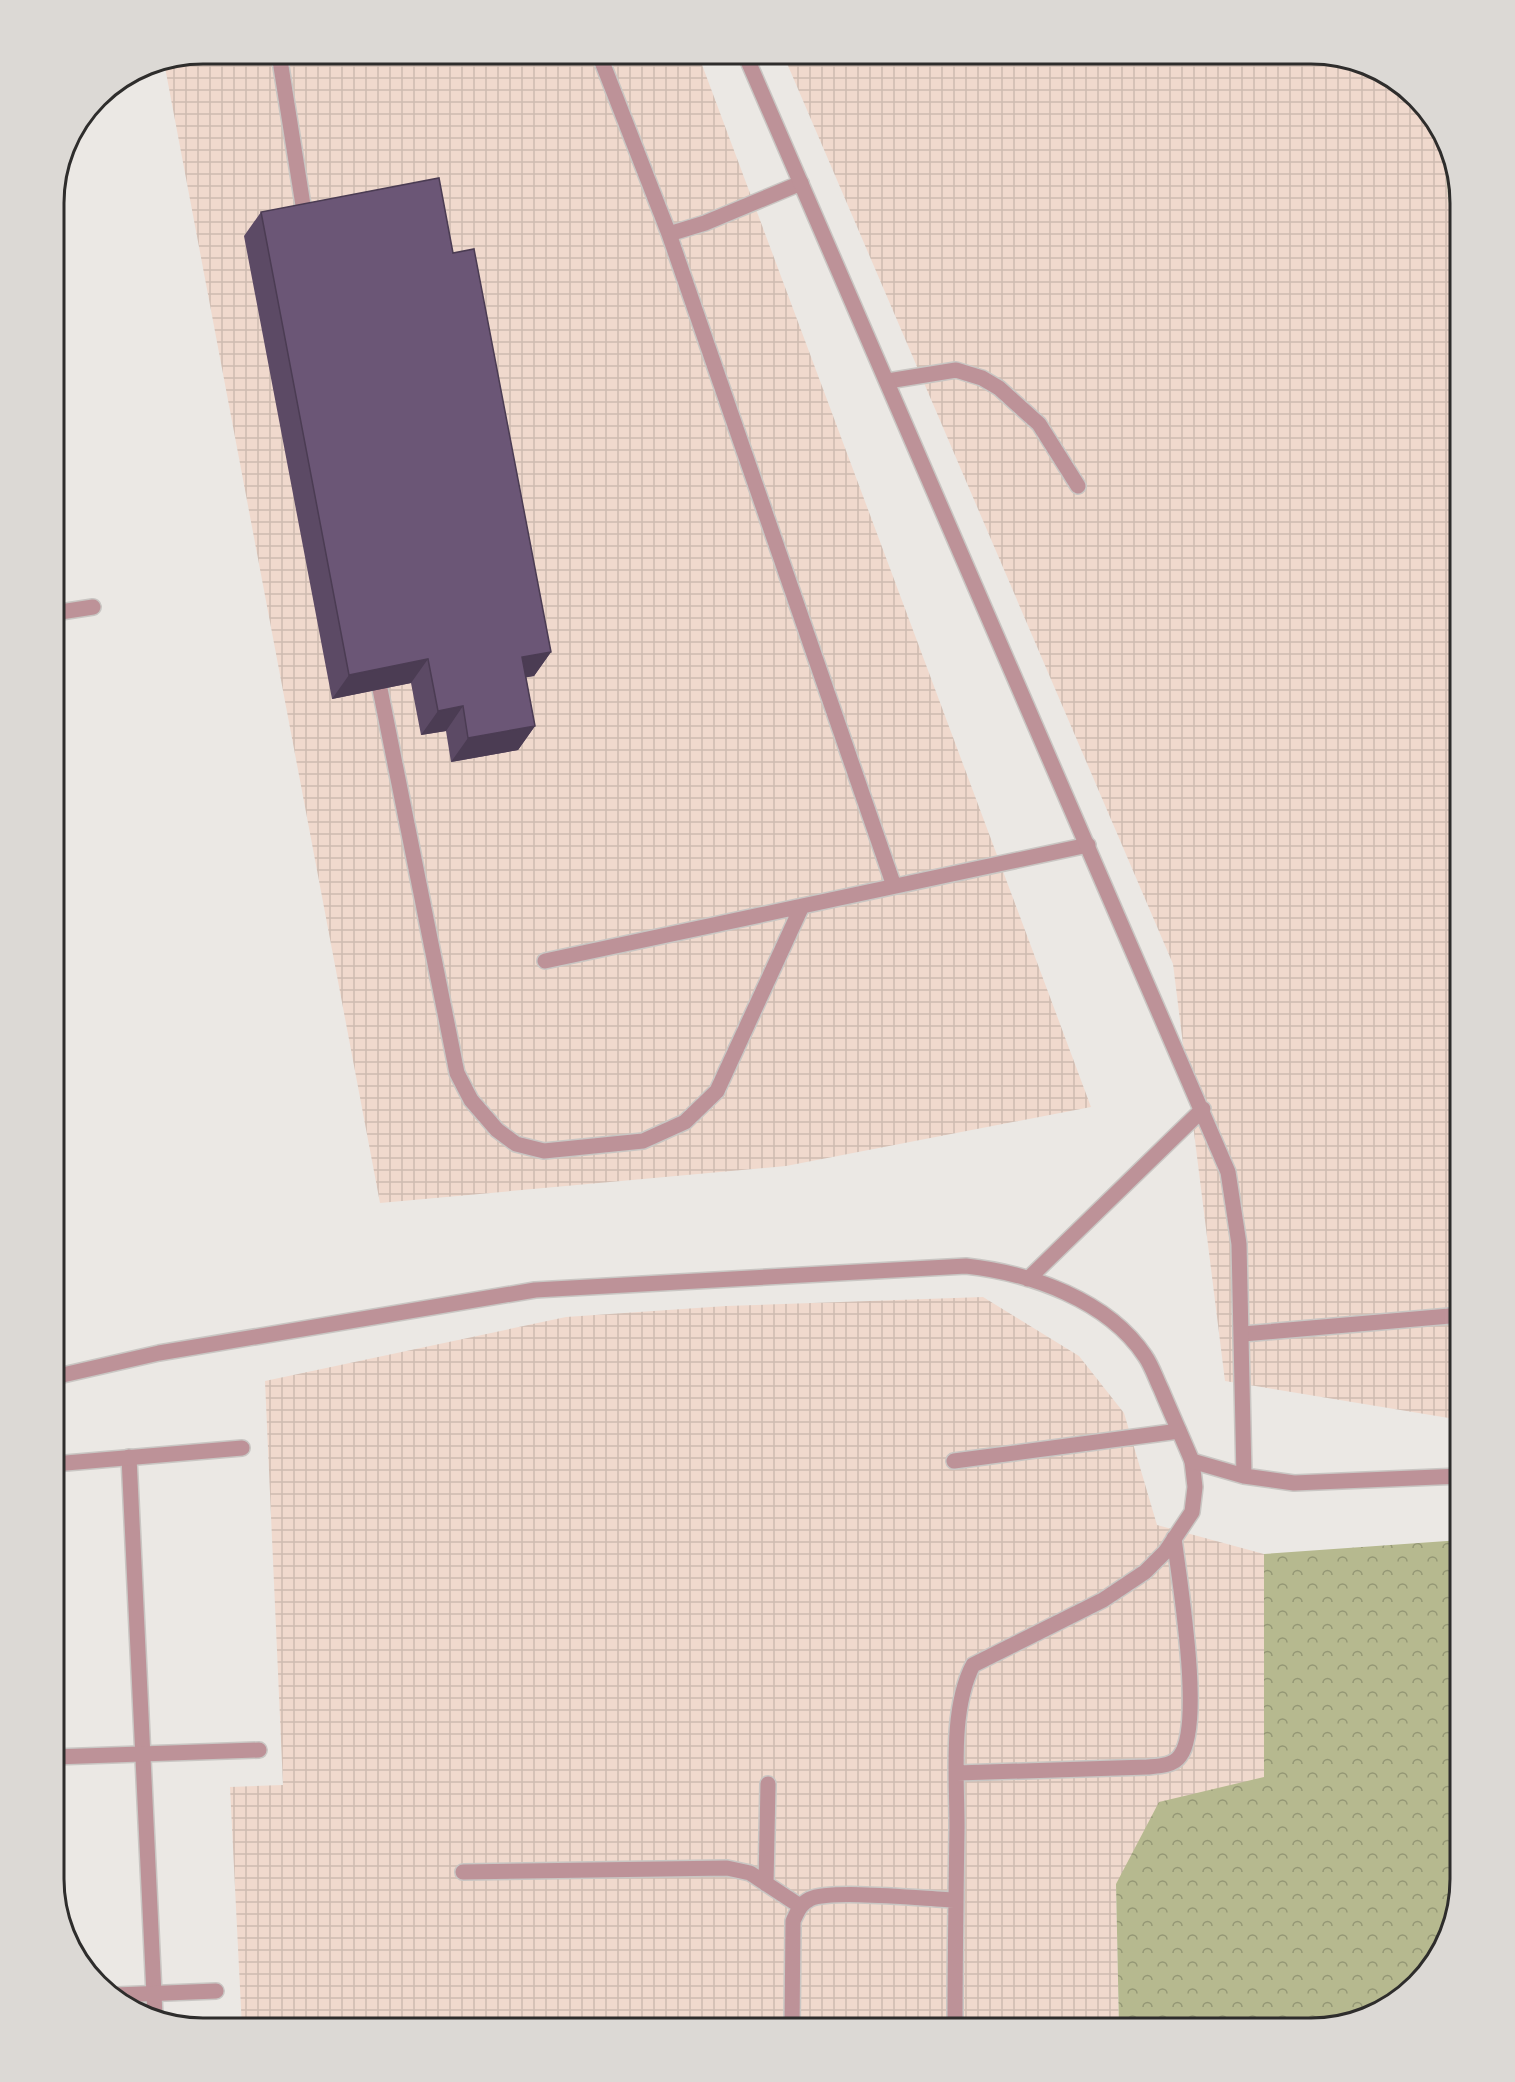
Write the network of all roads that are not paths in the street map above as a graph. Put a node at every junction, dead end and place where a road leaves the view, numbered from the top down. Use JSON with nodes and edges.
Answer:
{"nodes":[{"id":1,"x":281,"y":65,"type":"edge"},
{"id":2,"x":603,"y":65,"type":"edge"},
{"id":3,"x":750,"y":65,"type":"edge"},
{"id":4,"x":801,"y":183,"type":"junction"},
{"id":5,"x":306,"y":224,"type":"edge"},
{"id":6,"x":669,"y":234,"type":"junction"},
{"id":7,"x":888,"y":381,"type":"junction"},
{"id":8,"x":1078,"y":486,"type":"dead end"},
{"id":9,"x":93,"y":607,"type":"dead end"},
{"id":10,"x":65,"y":612,"type":"edge"},
{"id":11,"x":380,"y":689,"type":"edge"},
{"id":12,"x":1088,"y":845,"type":"junction"},
{"id":13,"x":894,"y":886,"type":"junction"},
{"id":14,"x":802,"y":906,"type":"junction"},
{"id":15,"x":544,"y":961,"type":"dead end"},
{"id":16,"x":1203,"y":1109,"type":"junction"},
{"id":17,"x":1028,"y":1279,"type":"junction"},
{"id":18,"x":1450,"y":1316,"type":"edge"},
{"id":19,"x":1243,"y":1334,"type":"junction"},
{"id":20,"x":64,"y":1375,"type":"edge"},
{"id":21,"x":1179,"y":1431,"type":"junction"},
{"id":22,"x":242,"y":1448,"type":"dead end"},
{"id":23,"x":129,"y":1457,"type":"junction"},
{"id":24,"x":954,"y":1461,"type":"dead end"},
{"id":25,"x":1192,"y":1461,"type":"junction"},
{"id":26,"x":64,"y":1463,"type":"edge"},
{"id":27,"x":1244,"y":1476,"type":"junction"},
{"id":28,"x":1450,"y":1476,"type":"edge"},
{"id":29,"x":1174,"y":1538,"type":"junction"},
{"id":30,"x":259,"y":1750,"type":"dead end"},
{"id":31,"x":145,"y":1755,"type":"junction"},
{"id":32,"x":64,"y":1757,"type":"edge"},
{"id":33,"x":957,"y":1773,"type":"junction"},
{"id":34,"x":768,"y":1784,"type":"dead end"},
{"id":35,"x":463,"y":1872,"type":"dead end"},
{"id":36,"x":766,"y":1884,"type":"junction"},
{"id":37,"x":956,"y":1900,"type":"junction"},
{"id":38,"x":800,"y":1906,"type":"junction"},
{"id":39,"x":216,"y":1991,"type":"dead end"},
{"id":40,"x":154,"y":1993,"type":"junction"},
{"id":41,"x":127,"y":1994,"type":"edge"},
{"id":42,"x":155,"y":2008,"type":"edge"},
{"id":43,"x":792,"y":2018,"type":"edge"},
{"id":44,"x":955,"y":2018,"type":"edge"}],
"edges":[{"from":1,"to":5,"type":"street"},
{"from":2,"to":6,"type":"street"},
{"from":3,"to":4,"type":"street"},
{"from":4,"to":6,"type":"street"},
{"from":4,"to":7,"type":"street"},
{"from":6,"to":13,"type":"street"},
{"from":7,"to":8,"type":"street"},
{"from":7,"to":12,"type":"street"},
{"from":9,"to":10,"type":"street"},
{"from":11,"to":14,"type":"street"},
{"from":12,"to":13,"type":"street"},
{"from":12,"to":16,"type":"street"},
{"from":13,"to":14,"type":"street"},
{"from":14,"to":15,"type":"street"},
{"from":16,"to":17,"type":"street"},
{"from":16,"to":19,"type":"street"},
{"from":17,"to":20,"type":"street"},
{"from":17,"to":21,"type":"street"},
{"from":18,"to":19,"type":"street"},
{"from":19,"to":27,"type":"street"},
{"from":21,"to":24,"type":"street"},
{"from":21,"to":25,"type":"street"},
{"from":22,"to":23,"type":"street"},
{"from":23,"to":26,"type":"street"},
{"from":23,"to":31,"type":"street"},
{"from":25,"to":27,"type":"street"},
{"from":25,"to":29,"type":"street"},
{"from":27,"to":28,"type":"street"},
{"from":29,"to":33,"type":"street"},
{"from":29,"to":33,"type":"street"},
{"from":30,"to":31,"type":"street"},
{"from":31,"to":32,"type":"street"},
{"from":31,"to":40,"type":"street"},
{"from":33,"to":37,"type":"street"},
{"from":34,"to":36,"type":"street"},
{"from":35,"to":36,"type":"street"},
{"from":36,"to":38,"type":"street"},
{"from":37,"to":38,"type":"street"},
{"from":37,"to":44,"type":"street"},
{"from":38,"to":43,"type":"street"},
{"from":39,"to":40,"type":"street"},
{"from":40,"to":41,"type":"street"},
{"from":40,"to":42,"type":"street"}]}
